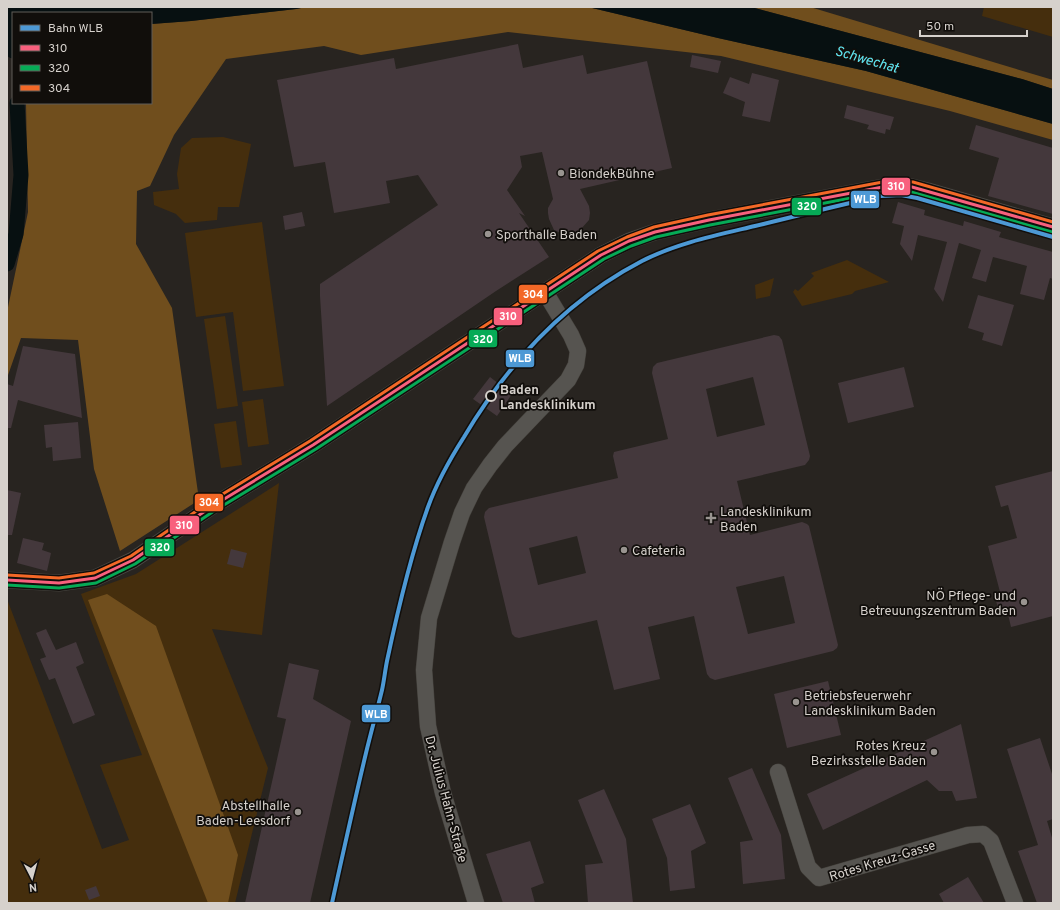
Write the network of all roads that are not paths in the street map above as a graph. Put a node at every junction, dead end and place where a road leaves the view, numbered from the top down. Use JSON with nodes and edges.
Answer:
{"nodes":[{"id":1,"x":1053,"y":226,"type":"edge"},
{"id":2,"x":545,"y":292,"type":"junction"},
{"id":3,"x":7,"y":580,"type":"edge"},
{"id":4,"x":778,"y":772,"type":"dead end"},
{"id":5,"x":476,"y":903,"type":"edge"},
{"id":6,"x":1014,"y":903,"type":"edge"}],
"edges":[{"from":1,"to":2,"type":"street"},
{"from":2,"to":3,"type":"street"},
{"from":2,"to":5,"type":"street","name":"Dr. Julius Hahn-Straße"},
{"from":4,"to":6,"type":"street","name":"Rotes Kreuz-Gasse"}]}
